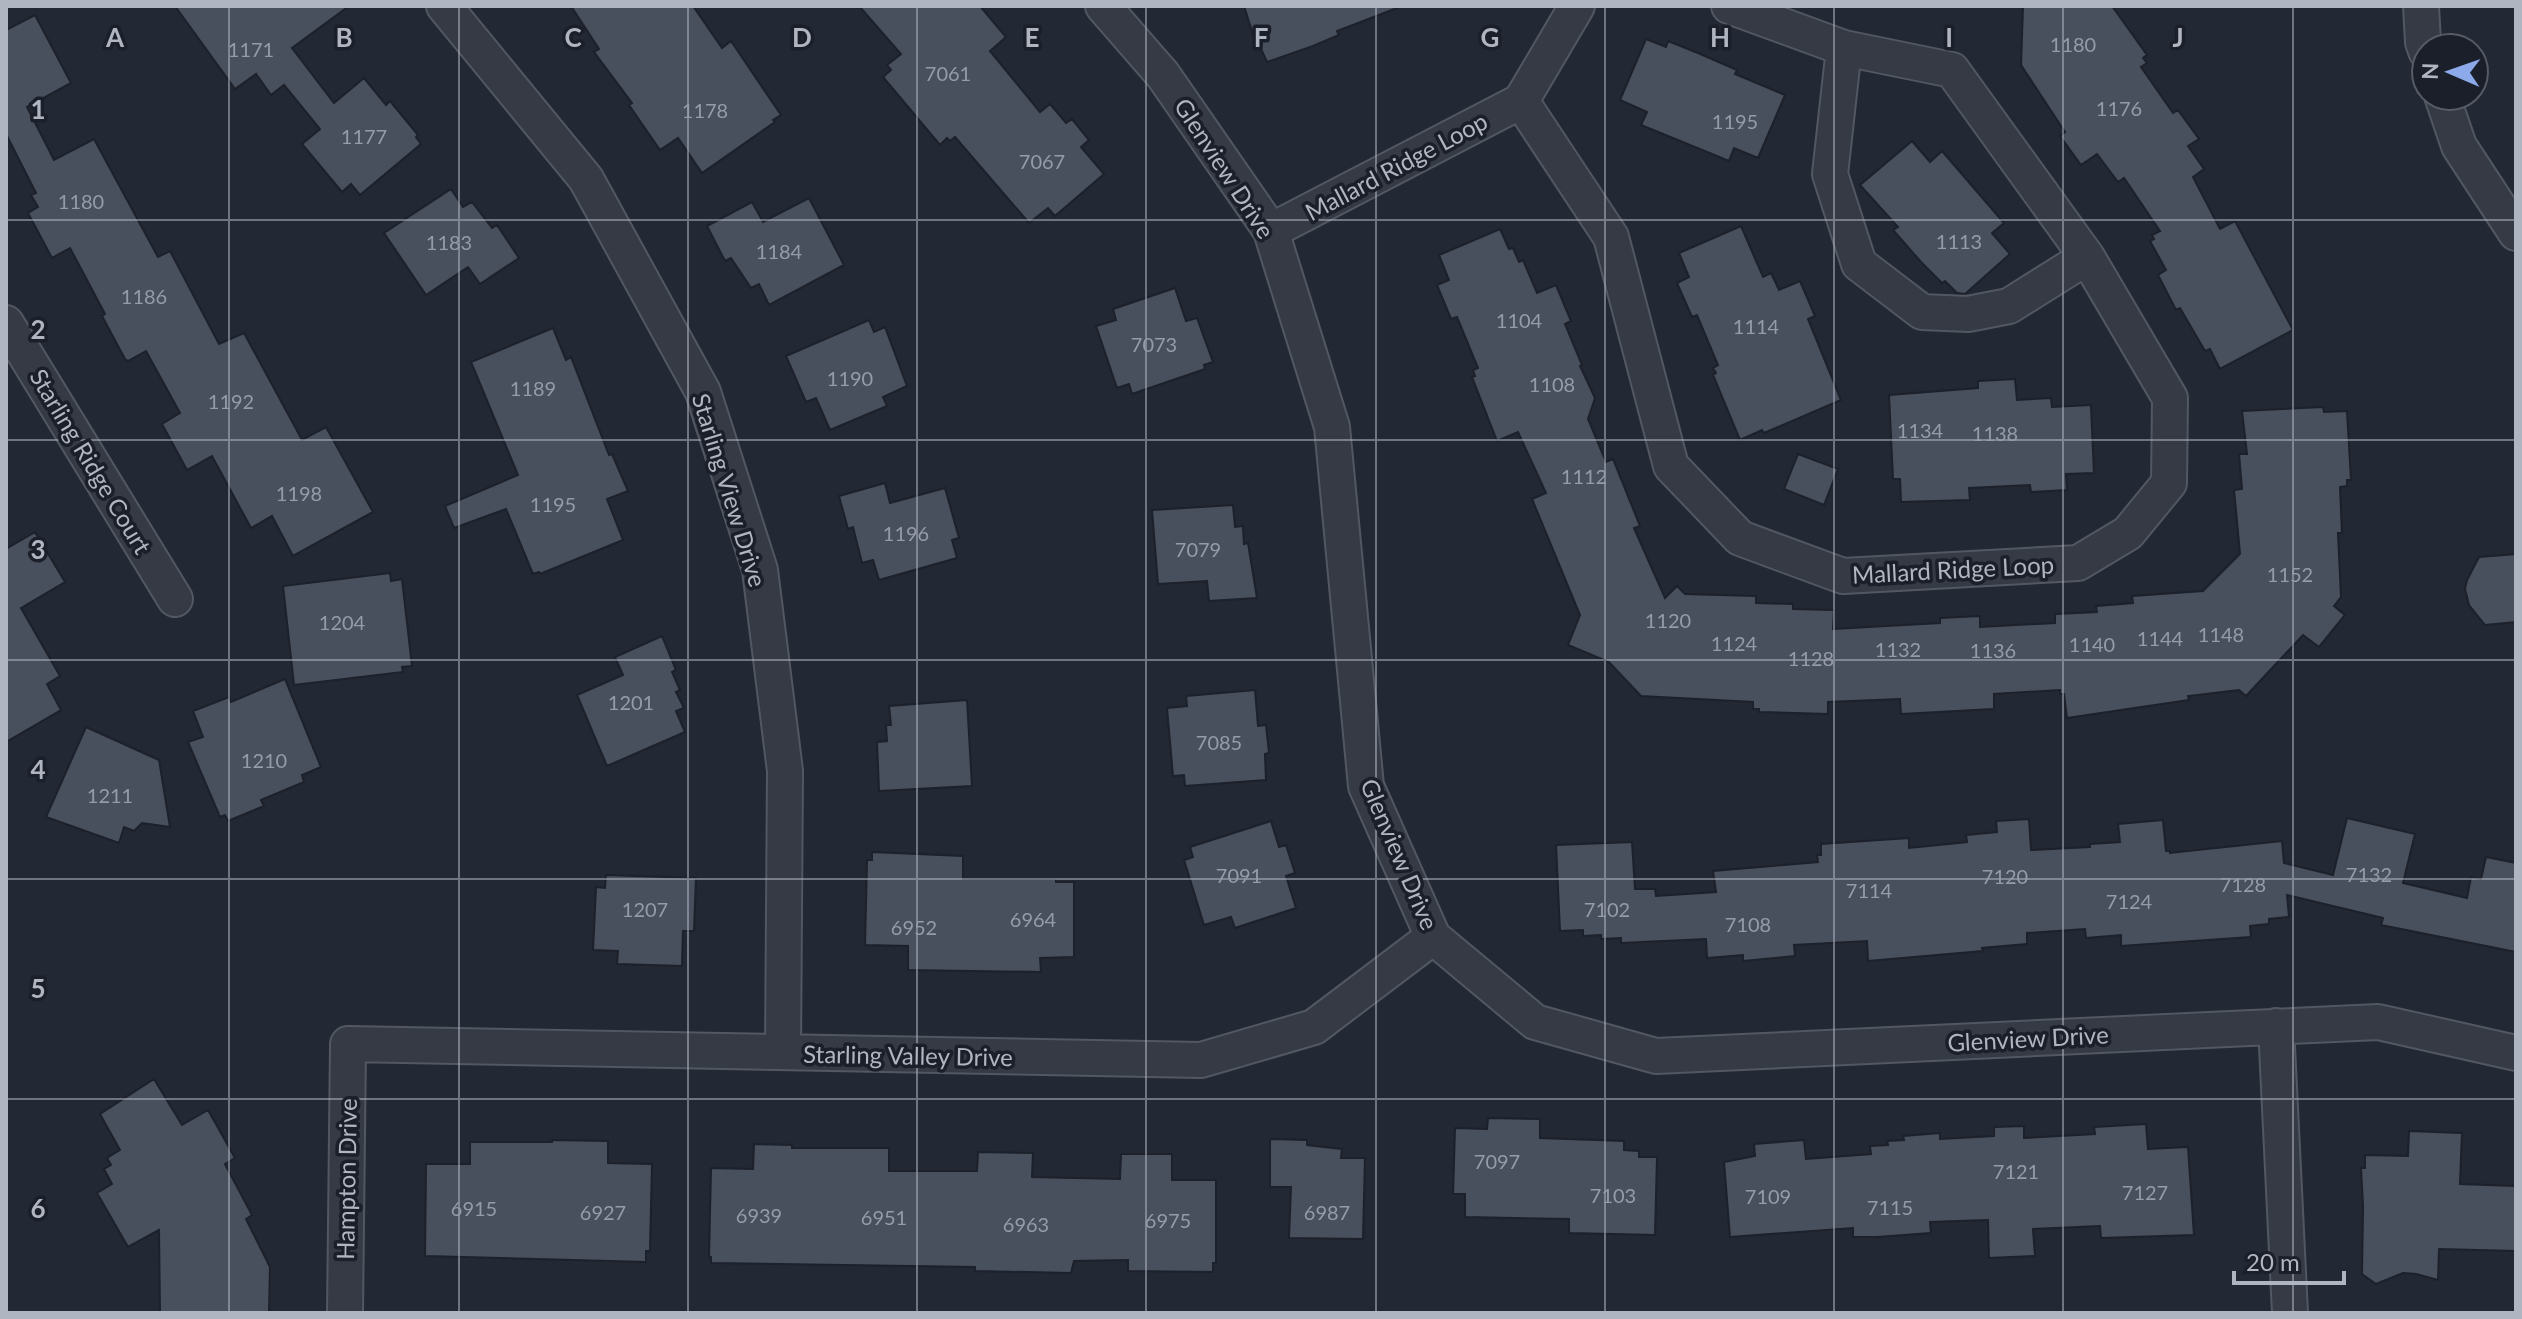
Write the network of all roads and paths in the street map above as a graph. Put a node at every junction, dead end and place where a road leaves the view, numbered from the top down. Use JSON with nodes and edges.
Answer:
{"nodes":[{"id":1,"x":444,"y":6,"type":"edge"},
{"id":2,"x":1103,"y":6,"type":"edge"},
{"id":3,"x":1577,"y":6,"type":"edge"},
{"id":4,"x":1729,"y":6,"type":"edge"},
{"id":5,"x":2421,"y":6,"type":"edge"},
{"id":6,"x":2424,"y":32,"type":"edge"},
{"id":7,"x":1844,"y":48,"type":"junction"},
{"id":8,"x":1521,"y":101,"type":"junction"},
{"id":9,"x":2447,"y":112,"type":"edge"},
{"id":10,"x":1271,"y":231,"type":"junction"},
{"id":11,"x":2516,"y":233,"type":"edge"},
{"id":12,"x":2087,"y":257,"type":"junction"},
{"id":13,"x":6,"y":323,"type":"edge"},
{"id":14,"x":175,"y":599,"type":"dead end"},
{"id":15,"x":1433,"y":937,"type":"junction"},
{"id":16,"x":2276,"y":1026,"type":"junction"},
{"id":17,"x":348,"y":1044,"type":"joint"},
{"id":18,"x":783,"y":1052,"type":"junction"},
{"id":19,"x":2516,"y":1053,"type":"edge"},
{"id":20,"x":345,"y":1313,"type":"edge"},
{"id":21,"x":2290,"y":1313,"type":"edge"}],
"edges":[{"from":1,"to":18,"type":"street","name":"Starling View Drive"},
{"from":2,"to":10,"type":"street","name":"Glenview Drive"},
{"from":3,"to":8,"type":"street"},
{"from":4,"to":7,"type":"street","name":"Mallard Ridge Loop"},
{"from":5,"to":6,"type":"street"},
{"from":7,"to":12,"type":"street","name":"Mallard Ridge Loop"},
{"from":7,"to":12,"type":"street"},
{"from":8,"to":10,"type":"street","name":"Mallard Ridge Loop"},
{"from":8,"to":12,"type":"street","name":"Mallard Ridge Loop"},
{"from":9,"to":11,"type":"street"},
{"from":10,"to":15,"type":"street","name":"Glenview Drive"},
{"from":13,"to":14,"type":"street","name":"Starling Ridge Court"},
{"from":15,"to":16,"type":"street","name":"Glenview Drive"},
{"from":15,"to":18,"type":"street","name":"Starling Valley Drive"},
{"from":16,"to":19,"type":"street","name":"Glenview Drive"},
{"from":16,"to":21,"type":"street"},
{"from":17,"to":18,"type":"street","name":"Starling Valley Drive"},
{"from":17,"to":20,"type":"street","name":"Hampton Drive"}]}
